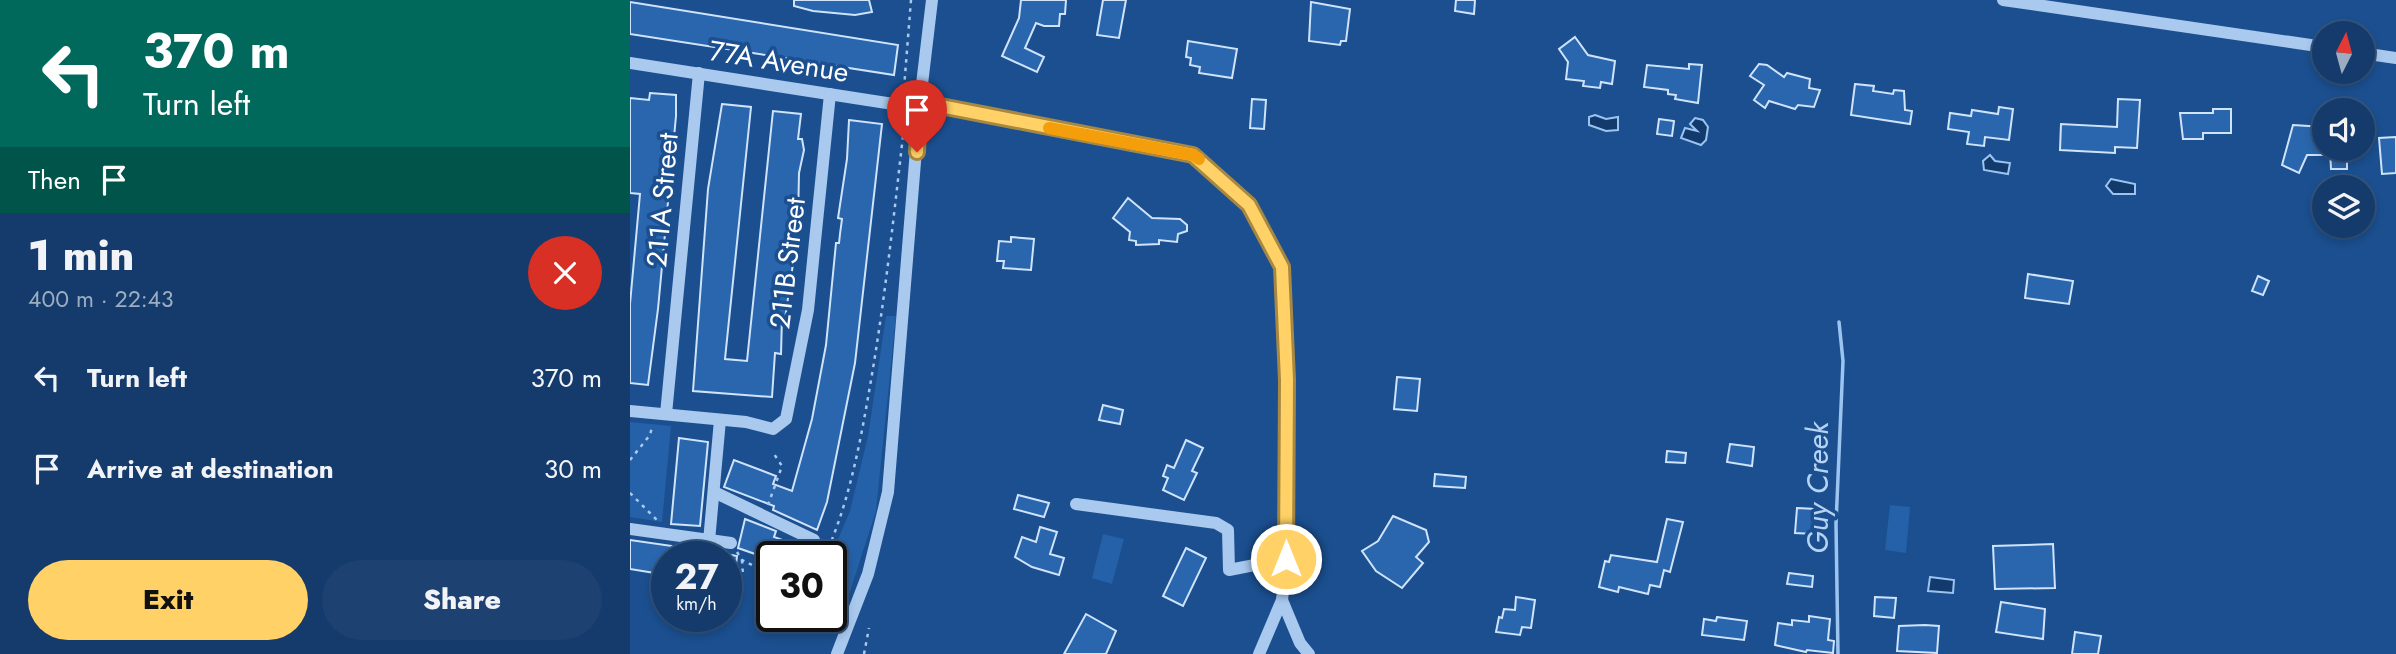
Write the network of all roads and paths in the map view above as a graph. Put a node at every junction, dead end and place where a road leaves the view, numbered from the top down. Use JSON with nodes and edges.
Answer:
{"nodes":[{"id":1,"x":911,"y":0,"type":"edge"},
{"id":2,"x":932,"y":0,"type":"edge"},
{"id":3,"x":2003,"y":0,"type":"edge"},
{"id":4,"x":2312,"y":45,"type":"edge"},
{"id":5,"x":2375,"y":55,"type":"edge"},
{"id":6,"x":2396,"y":58,"type":"edge"},
{"id":7,"x":630,"y":63,"type":"edge"},
{"id":8,"x":699,"y":73,"type":"junction"},
{"id":9,"x":904,"y":88,"type":"dead end"},
{"id":10,"x":830,"y":94,"type":"junction"},
{"id":11,"x":920,"y":102,"type":"junction"},
{"id":12,"x":906,"y":106,"type":"junction"},
{"id":13,"x":630,"y":411,"type":"edge"},
{"id":14,"x":666,"y":414,"type":"junction"},
{"id":15,"x":720,"y":420,"type":"junction"},
{"id":16,"x":653,"y":424,"type":"dead end"},
{"id":17,"x":774,"y":454,"type":"dead end"},
{"id":18,"x":630,"y":460,"type":"edge"},
{"id":19,"x":714,"y":492,"type":"junction"},
{"id":20,"x":630,"y":493,"type":"edge"},
{"id":21,"x":1076,"y":504,"type":"dead end"},
{"id":22,"x":765,"y":511,"type":"dead end"},
{"id":23,"x":630,"y":529,"type":"edge"},
{"id":24,"x":658,"y":533,"type":"junction"},
{"id":25,"x":814,"y":540,"type":"dead end"},
{"id":26,"x":709,"y":541,"type":"joint"},
{"id":27,"x":831,"y":541,"type":"edge"},
{"id":28,"x":1286,"y":559,"type":"junction"},
{"id":29,"x":742,"y":560,"type":"joint"},
{"id":30,"x":756,"y":567,"type":"edge"},
{"id":31,"x":743,"y":576,"type":"dead end"},
{"id":32,"x":1282,"y":600,"type":"junction"},
{"id":33,"x":869,"y":628,"type":"dead end"},
{"id":34,"x":837,"y":654,"type":"edge"},
{"id":35,"x":863,"y":654,"type":"edge"},
{"id":36,"x":1259,"y":654,"type":"edge"},
{"id":37,"x":1308,"y":654,"type":"edge"}],
"edges":[{"from":1,"to":9,"type":"path"},
{"from":2,"to":11,"type":"street"},
{"from":3,"to":4,"type":"street"},
{"from":5,"to":6,"type":"street"},
{"from":7,"to":8,"type":"street","name":"77A Avenue"},
{"from":8,"to":10,"type":"street","name":"77A Avenue"},
{"from":8,"to":14,"type":"street","name":"211A Street"},
{"from":10,"to":12,"type":"street","name":"77A Avenue"},
{"from":10,"to":15,"type":"street","name":"211B Street"},
{"from":11,"to":12,"type":"street","name":"77A Avenue"},
{"from":11,"to":28,"type":"street"},
{"from":11,"to":34,"type":"street"},
{"from":12,"to":27,"type":"path"},
{"from":13,"to":14,"type":"street"},
{"from":14,"to":15,"type":"street"},
{"from":15,"to":19,"type":"street"},
{"from":16,"to":18,"type":"path"},
{"from":17,"to":22,"type":"path"},
{"from":19,"to":25,"type":"street"},
{"from":19,"to":26,"type":"street"},
{"from":20,"to":24,"type":"path"},
{"from":21,"to":28,"type":"street"},
{"from":23,"to":24,"type":"street"},
{"from":24,"to":26,"type":"street"},
{"from":28,"to":32,"type":"street"},
{"from":29,"to":30,"type":"path"},
{"from":29,"to":31,"type":"path"},
{"from":32,"to":36,"type":"street"},
{"from":32,"to":37,"type":"street"},
{"from":33,"to":35,"type":"path"}]}
